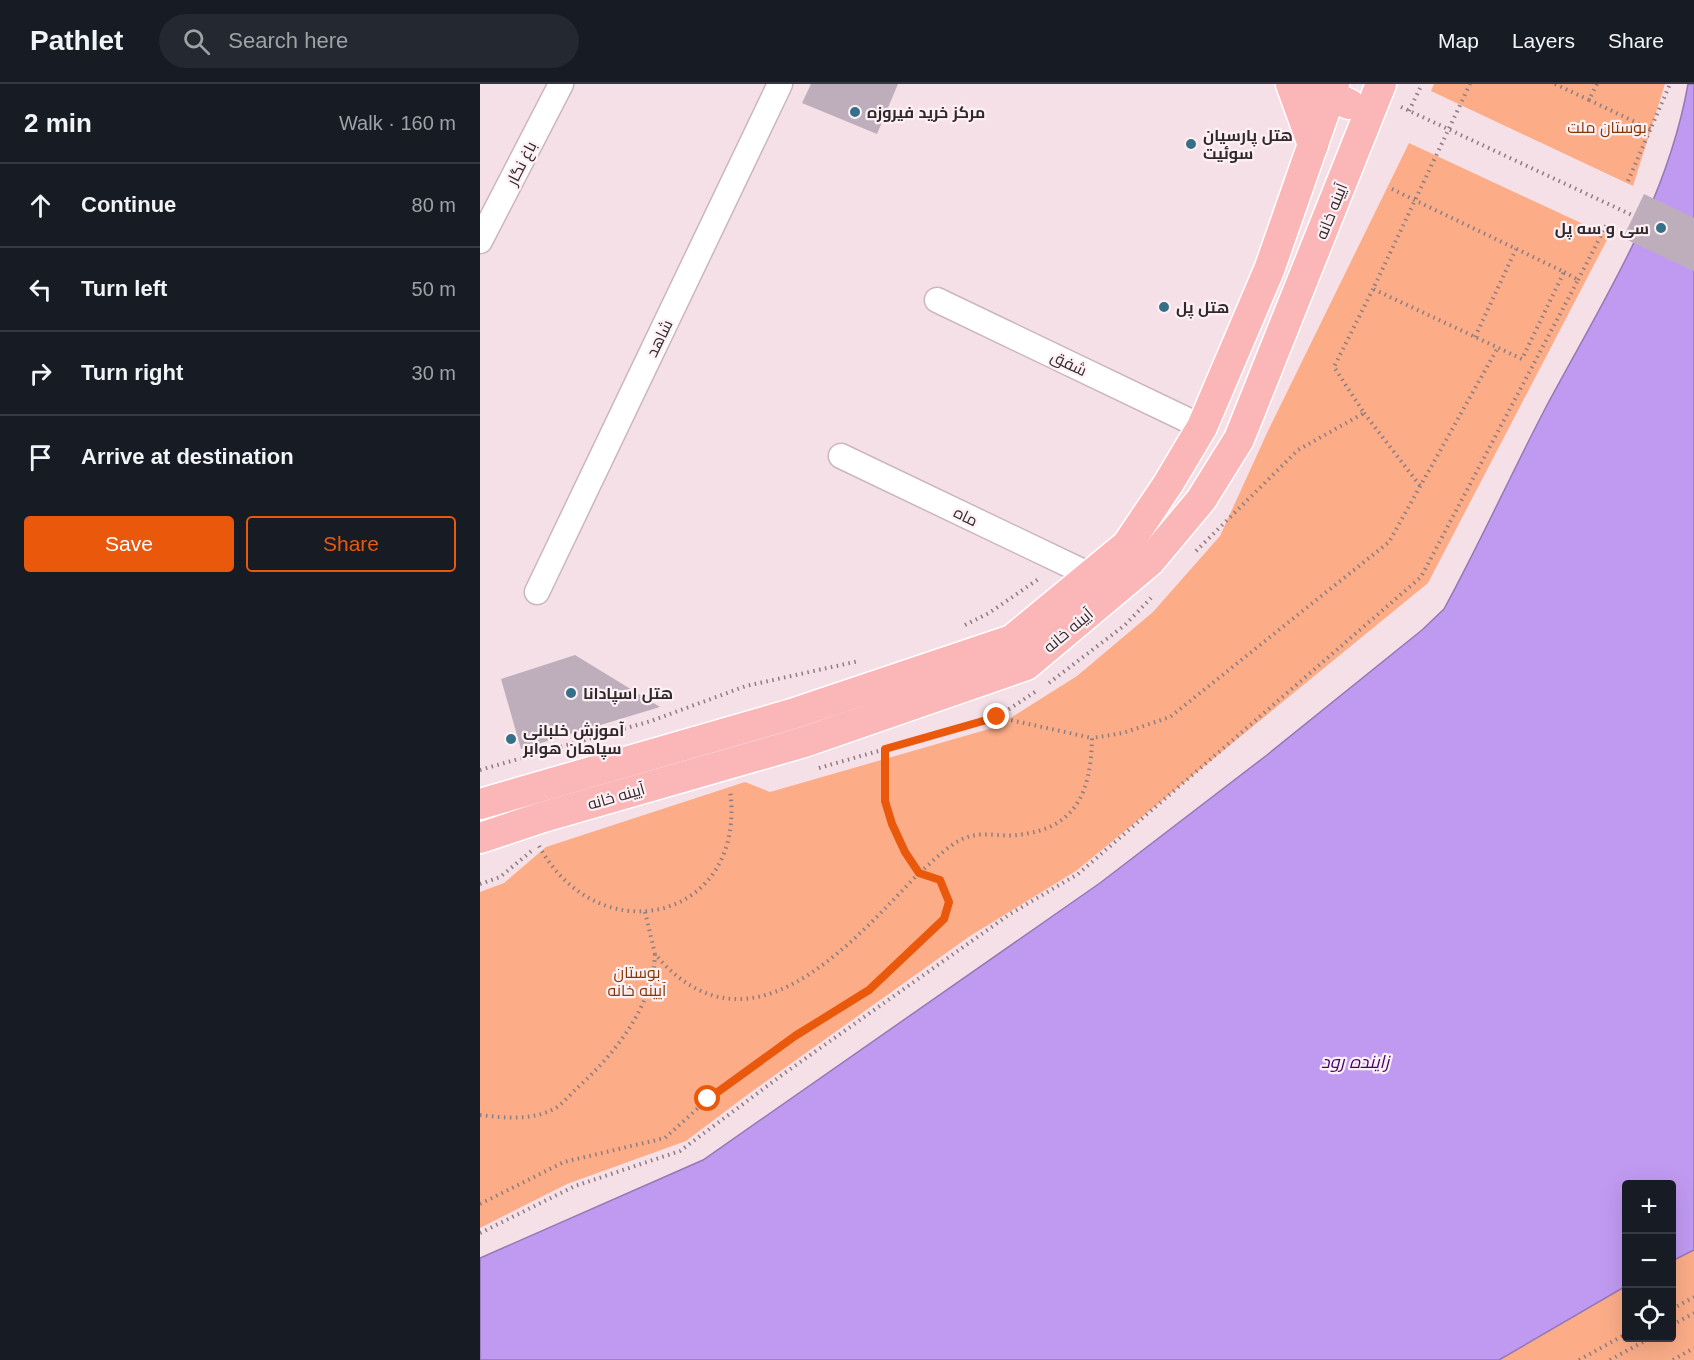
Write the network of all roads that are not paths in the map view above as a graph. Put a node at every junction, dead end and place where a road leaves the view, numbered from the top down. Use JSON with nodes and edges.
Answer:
{"nodes":[{"id":1,"x":561,"y":84,"type":"edge"},
{"id":2,"x":780,"y":84,"type":"edge"},
{"id":3,"x":1291,"y":84,"type":"edge"},
{"id":4,"x":1322,"y":88,"type":"edge"},
{"id":5,"x":1376,"y":98,"type":"edge"},
{"id":6,"x":1313,"y":145,"type":"junction"},
{"id":7,"x":480,"y":241,"type":"edge"},
{"id":8,"x":937,"y":300,"type":"dead end"},
{"id":9,"x":1202,"y":427,"type":"junction"},
{"id":10,"x":841,"y":456,"type":"dead end"},
{"id":11,"x":1090,"y":576,"type":"junction"},
{"id":12,"x":537,"y":592,"type":"dead end"},
{"id":13,"x":480,"y":804,"type":"edge"},
{"id":14,"x":480,"y":838,"type":"edge"}],
"edges":[{"from":1,"to":7,"type":"street","name":"باغ نگار"},
{"from":2,"to":12,"type":"street","name":"شاهد"},
{"from":3,"to":6,"type":"main road"},
{"from":4,"to":5,"type":"main road"},
{"from":4,"to":6,"type":"main road","name":"آیینه خانه"},
{"from":5,"to":14,"type":"main road","name":"آیینه خانه"},
{"from":6,"to":9,"type":"main road","name":"آیینه خانه"},
{"from":8,"to":9,"type":"street","name":"شفق"},
{"from":9,"to":11,"type":"main road","name":"آیینه خانه"},
{"from":10,"to":11,"type":"street","name":"ماه"},
{"from":11,"to":13,"type":"main road","name":"آیینه خانه"}]}
